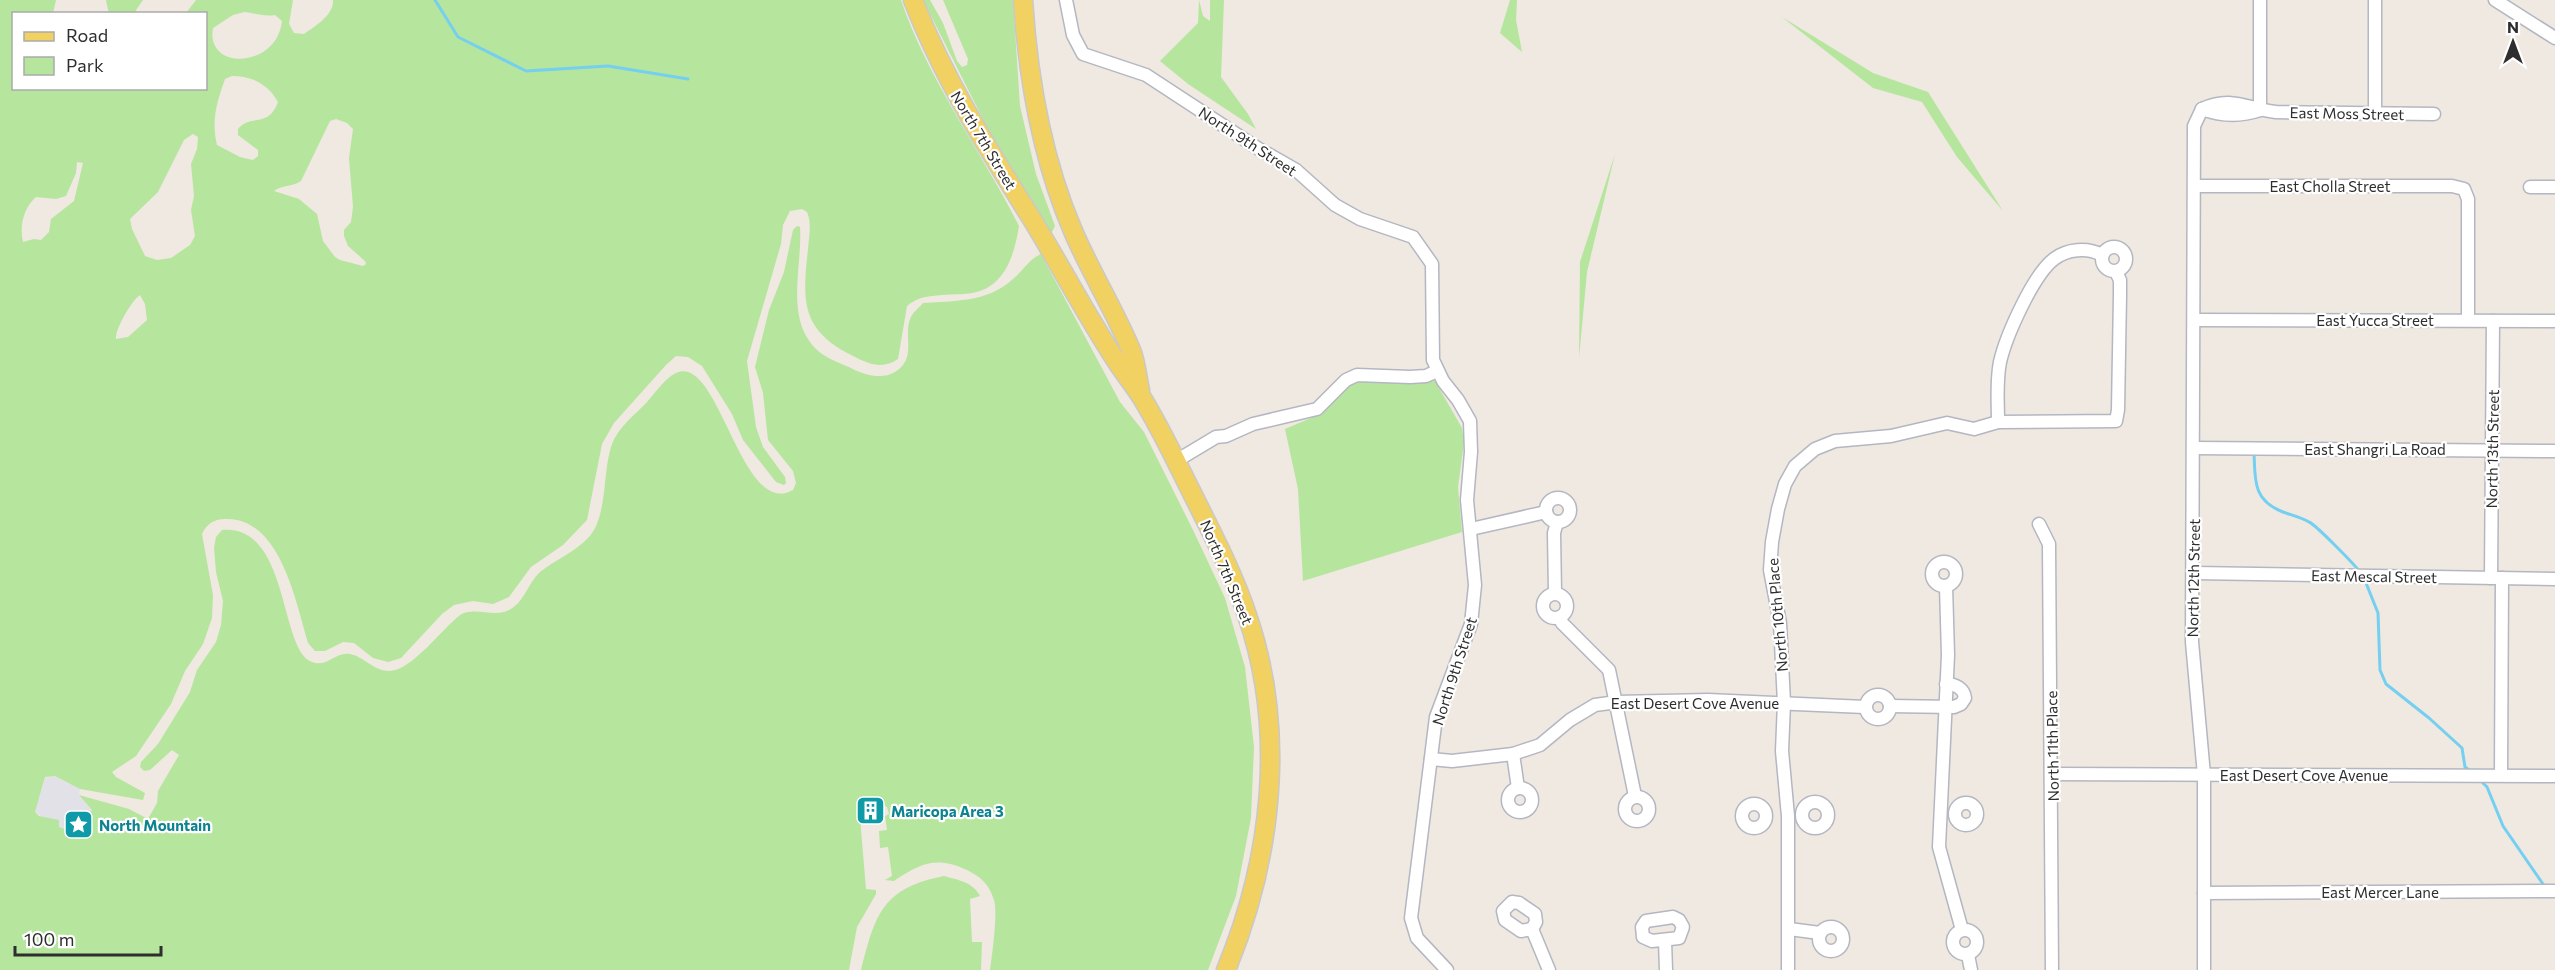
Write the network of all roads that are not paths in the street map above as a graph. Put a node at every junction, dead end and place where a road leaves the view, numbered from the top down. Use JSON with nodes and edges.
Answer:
{"nodes":[{"id":1,"x":913,"y":0,"type":"edge"},
{"id":2,"x":1023,"y":0,"type":"edge"},
{"id":3,"x":1066,"y":0,"type":"edge"},
{"id":4,"x":2260,"y":0,"type":"edge"},
{"id":5,"x":2375,"y":0,"type":"edge"},
{"id":6,"x":2495,"y":0,"type":"edge"},
{"id":7,"x":2555,"y":38,"type":"edge"},
{"id":8,"x":2202,"y":109,"type":"joint"},
{"id":9,"x":2260,"y":110,"type":"junction"},
{"id":10,"x":2375,"y":113,"type":"junction"},
{"id":11,"x":2434,"y":114,"type":"dead end"},
{"id":12,"x":2196,"y":186,"type":"junction"},
{"id":13,"x":2530,"y":187,"type":"dead end"},
{"id":14,"x":2555,"y":187,"type":"edge"},
{"id":15,"x":2102,"y":255,"type":"junction"},
{"id":16,"x":2116,"y":272,"type":"junction"},
{"id":17,"x":2195,"y":320,"type":"junction"},
{"id":18,"x":2468,"y":320,"type":"junction"},
{"id":19,"x":2493,"y":321,"type":"junction"},
{"id":20,"x":2555,"y":321,"type":"edge"},
{"id":21,"x":1437,"y":371,"type":"junction"},
{"id":22,"x":1142,"y":397,"type":"junction"},
{"id":23,"x":1998,"y":422,"type":"junction"},
{"id":24,"x":2194,"y":448,"type":"junction"},
{"id":25,"x":2492,"y":450,"type":"junction"},
{"id":26,"x":2555,"y":451,"type":"edge"},
{"id":27,"x":1176,"y":461,"type":"junction"},
{"id":28,"x":1546,"y":512,"type":"junction"},
{"id":29,"x":1557,"y":522,"type":"junction"},
{"id":30,"x":2039,"y":524,"type":"dead end"},
{"id":31,"x":1471,"y":529,"type":"junction"},
{"id":32,"x":2194,"y":573,"type":"junction"},
{"id":33,"x":2497,"y":578,"type":"junction"},
{"id":34,"x":2555,"y":579,"type":"edge"},
{"id":35,"x":1946,"y":586,"type":"dead end"},
{"id":36,"x":1555,"y":593,"type":"junction"},
{"id":37,"x":1560,"y":617,"type":"junction"},
{"id":38,"x":1947,"y":684,"type":"junction"},
{"id":39,"x":1617,"y":702,"type":"junction"},
{"id":40,"x":1784,"y":703,"type":"junction"},
{"id":41,"x":1890,"y":706,"type":"junction"},
{"id":42,"x":1865,"y":707,"type":"junction"},
{"id":43,"x":1946,"y":707,"type":"junction"},
{"id":44,"x":1513,"y":754,"type":"junction"},
{"id":45,"x":1431,"y":759,"type":"junction"},
{"id":46,"x":2052,"y":774,"type":"junction"},
{"id":47,"x":2204,"y":775,"type":"junction"},
{"id":48,"x":2501,"y":775,"type":"junction"},
{"id":49,"x":2555,"y":776,"type":"edge"},
{"id":50,"x":1518,"y":788,"type":"dead end"},
{"id":51,"x":1635,"y":796,"type":"dead end"},
{"id":52,"x":1955,"y":814,"type":"dead end"},
{"id":53,"x":1767,"y":816,"type":"dead end"},
{"id":54,"x":1788,"y":816,"type":"junction"},
{"id":55,"x":1802,"y":816,"type":"dead end"},
{"id":56,"x":1940,"y":816,"type":"junction"},
{"id":57,"x":2555,"y":891,"type":"edge"},
{"id":58,"x":2204,"y":892,"type":"junction"},
{"id":59,"x":1532,"y":929,"type":"dead end"},
{"id":60,"x":1789,"y":929,"type":"junction"},
{"id":61,"x":1962,"y":930,"type":"junction"},
{"id":62,"x":1820,"y":933,"type":"dead end"},
{"id":63,"x":1665,"y":941,"type":"dead end"},
{"id":64,"x":1968,"y":955,"type":"junction"},
{"id":65,"x":1226,"y":970,"type":"edge"},
{"id":66,"x":1447,"y":970,"type":"edge"},
{"id":67,"x":1550,"y":970,"type":"edge"},
{"id":68,"x":1666,"y":970,"type":"edge"},
{"id":69,"x":1788,"y":970,"type":"edge"},
{"id":70,"x":1971,"y":970,"type":"edge"},
{"id":71,"x":2052,"y":970,"type":"edge"},
{"id":72,"x":2204,"y":970,"type":"edge"}],
"edges":[{"from":1,"to":22,"type":"main road","name":"North 7th Street"},
{"from":2,"to":22,"type":"main road","name":"North 7th Street"},
{"from":3,"to":21,"type":"street","name":"North 9th Street"},
{"from":4,"to":9,"type":"street"},
{"from":5,"to":10,"type":"street"},
{"from":6,"to":7,"type":"street"},
{"from":8,"to":9,"type":"street","name":"East Moss Street"},
{"from":8,"to":12,"type":"street","name":"North 12th Street"},
{"from":9,"to":10,"type":"street","name":"East Moss Street"},
{"from":10,"to":11,"type":"street","name":"East Moss Street"},
{"from":12,"to":17,"type":"street","name":"North 12th Street"},
{"from":12,"to":18,"type":"street","name":"East Cholla Street"},
{"from":13,"to":14,"type":"street"},
{"from":15,"to":16,"type":"street"},
{"from":15,"to":16,"type":"street"},
{"from":15,"to":23,"type":"street"},
{"from":16,"to":23,"type":"street"},
{"from":17,"to":18,"type":"street","name":"East Yucca Street"},
{"from":17,"to":24,"type":"street","name":"North 12th Street"},
{"from":18,"to":19,"type":"street","name":"East Yucca Street"},
{"from":19,"to":20,"type":"street","name":"East Yucca Street"},
{"from":19,"to":25,"type":"street","name":"North 13th Street"},
{"from":21,"to":27,"type":"street"},
{"from":21,"to":31,"type":"street","name":"North 9th Street"},
{"from":22,"to":27,"type":"main road","name":"North 7th Street"},
{"from":23,"to":40,"type":"street","name":"North 10th Place"},
{"from":24,"to":25,"type":"street","name":"East Shangri La Road"},
{"from":24,"to":32,"type":"street","name":"North 12th Street"},
{"from":25,"to":26,"type":"street","name":"East Shangri La Road"},
{"from":25,"to":33,"type":"street","name":"North 13th Street"},
{"from":27,"to":65,"type":"main road","name":"North 7th Street"},
{"from":28,"to":29,"type":"street"},
{"from":28,"to":29,"type":"street"},
{"from":28,"to":31,"type":"street"},
{"from":29,"to":36,"type":"street"},
{"from":30,"to":46,"type":"street","name":"North 11th Place"},
{"from":31,"to":45,"type":"street","name":"North 9th Street"},
{"from":32,"to":33,"type":"street","name":"East Mescal Street"},
{"from":32,"to":47,"type":"street","name":"North 12th Street"},
{"from":33,"to":34,"type":"street","name":"East Mescal Street"},
{"from":33,"to":48,"type":"street","name":"North 13th Street"},
{"from":35,"to":38,"type":"street"},
{"from":36,"to":37,"type":"street"},
{"from":36,"to":37,"type":"street"},
{"from":37,"to":39,"type":"street"},
{"from":38,"to":43,"type":"street"},
{"from":38,"to":43,"type":"street"},
{"from":39,"to":40,"type":"street","name":"East Desert Cove Avenue"},
{"from":39,"to":44,"type":"street","name":"East Desert Cove Avenue"},
{"from":39,"to":51,"type":"street"},
{"from":40,"to":42,"type":"street","name":"East Desert Cove Avenue"},
{"from":40,"to":54,"type":"street","name":"North 10th Place"},
{"from":41,"to":42,"type":"street","name":"East Desert Cove Avenue"},
{"from":41,"to":42,"type":"street","name":"East Desert Cove Avenue"},
{"from":41,"to":43,"type":"street","name":"East Desert Cove Avenue"},
{"from":43,"to":56,"type":"street"},
{"from":44,"to":45,"type":"street","name":"East Desert Cove Avenue"},
{"from":44,"to":50,"type":"street"},
{"from":45,"to":66,"type":"street","name":"North 9th Street"},
{"from":46,"to":47,"type":"street","name":"East Desert Cove Avenue"},
{"from":46,"to":71,"type":"street","name":"North 11th Place"},
{"from":47,"to":48,"type":"street","name":"East Desert Cove Avenue"},
{"from":47,"to":58,"type":"street","name":"North 12th Street"},
{"from":48,"to":49,"type":"street","name":"East Desert Cove Avenue"},
{"from":52,"to":56,"type":"street"},
{"from":53,"to":54,"type":"street"},
{"from":54,"to":55,"type":"street"},
{"from":54,"to":60,"type":"street","name":"North 10th Place"},
{"from":56,"to":61,"type":"street"},
{"from":57,"to":58,"type":"street","name":"East Mercer Lane"},
{"from":58,"to":72,"type":"street","name":"North 12th Street"},
{"from":59,"to":67,"type":"street"},
{"from":60,"to":62,"type":"street"},
{"from":60,"to":69,"type":"street","name":"North 10th Place"},
{"from":61,"to":64,"type":"street"},
{"from":61,"to":64,"type":"street"},
{"from":63,"to":68,"type":"street"},
{"from":64,"to":70,"type":"street"}]}
